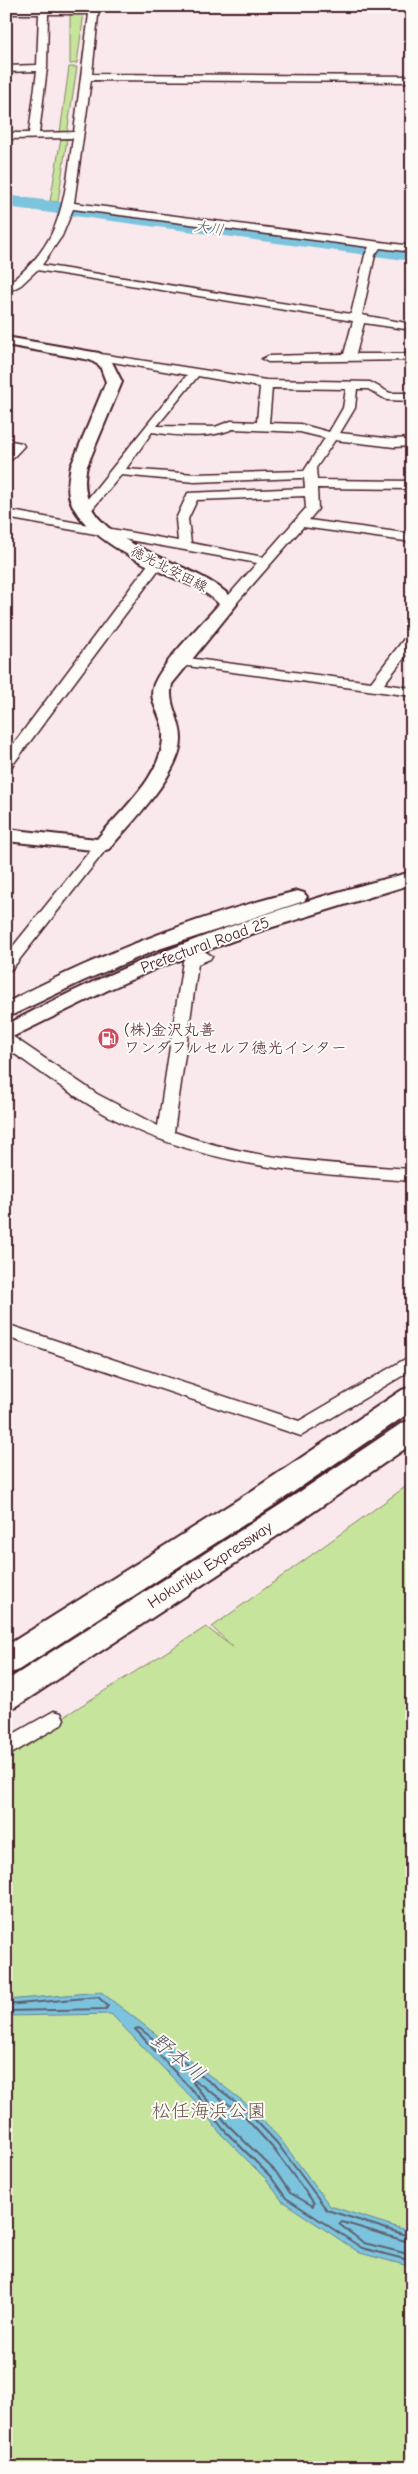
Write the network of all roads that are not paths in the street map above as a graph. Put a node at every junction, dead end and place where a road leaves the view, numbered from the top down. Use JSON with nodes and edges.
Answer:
{"nodes":[{"id":1,"x":44,"y":9,"type":"edge"},
{"id":2,"x":94,"y":9,"type":"edge"},
{"id":3,"x":6,"y":11,"type":"edge"},
{"id":4,"x":42,"y":68,"type":"junction"},
{"id":5,"x":6,"y":69,"type":"edge"},
{"id":6,"x":87,"y":77,"type":"junction"},
{"id":7,"x":412,"y":78,"type":"edge"},
{"id":8,"x":79,"y":135,"type":"junction"},
{"id":9,"x":6,"y":136,"type":"edge"},
{"id":10,"x":34,"y":136,"type":"junction"},
{"id":11,"x":67,"y":208,"type":"junction"},
{"id":12,"x":373,"y":249,"type":"junction"},
{"id":13,"x":412,"y":249,"type":"edge"},
{"id":14,"x":36,"y":267,"type":"junction"},
{"id":15,"x":6,"y":290,"type":"edge"},
{"id":16,"x":358,"y":317,"type":"junction"},
{"id":17,"x":412,"y":327,"type":"edge"},
{"id":18,"x":412,"y":336,"type":"edge"},
{"id":19,"x":6,"y":341,"type":"edge"},
{"id":20,"x":94,"y":356,"type":"junction"},
{"id":21,"x":349,"y":358,"type":"junction"},
{"id":22,"x":268,"y":359,"type":"dead end"},
{"id":23,"x":411,"y":359,"type":"edge"},
{"id":24,"x":195,"y":372,"type":"junction"},
{"id":25,"x":266,"y":384,"type":"junction"},
{"id":26,"x":352,"y":386,"type":"junction"},
{"id":27,"x":412,"y":397,"type":"edge"},
{"id":28,"x":262,"y":426,"type":"junction"},
{"id":29,"x":150,"y":428,"type":"junction"},
{"id":30,"x":332,"y":436,"type":"junction"},
{"id":31,"x":412,"y":442,"type":"edge"},
{"id":32,"x":6,"y":444,"type":"edge"},
{"id":33,"x":6,"y":458,"type":"edge"},
{"id":34,"x":118,"y":470,"type":"junction"},
{"id":35,"x":198,"y":477,"type":"junction"},
{"id":36,"x":310,"y":484,"type":"junction"},
{"id":37,"x":412,"y":485,"type":"edge"},
{"id":38,"x":192,"y":496,"type":"junction"},
{"id":39,"x":85,"y":510,"type":"junction"},
{"id":40,"x":6,"y":514,"type":"edge"},
{"id":41,"x":299,"y":523,"type":"junction"},
{"id":42,"x":103,"y":532,"type":"junction"},
{"id":43,"x":412,"y":538,"type":"edge"},
{"id":44,"x":185,"y":546,"type":"junction"},
{"id":45,"x":266,"y":561,"type":"junction"},
{"id":46,"x":157,"y":562,"type":"junction"},
{"id":47,"x":228,"y":604,"type":"junction"},
{"id":48,"x":412,"y":638,"type":"edge"},
{"id":49,"x":180,"y":661,"type":"junction"},
{"id":50,"x":375,"y":687,"type":"junction"},
{"id":51,"x":412,"y":692,"type":"edge"},
{"id":52,"x":6,"y":764,"type":"edge"},
{"id":53,"x":6,"y":834,"type":"edge"},
{"id":54,"x":102,"y":845,"type":"junction"},
{"id":55,"x":412,"y":863,"type":"edge"},
{"id":56,"x":412,"y":878,"type":"edge"},
{"id":57,"x":204,"y":956,"type":"dead end"},
{"id":58,"x":6,"y":966,"type":"edge"},
{"id":59,"x":6,"y":1012,"type":"edge"},
{"id":60,"x":6,"y":1034,"type":"edge"},
{"id":61,"x":6,"y":1040,"type":"edge"},
{"id":62,"x":164,"y":1135,"type":"junction"},
{"id":63,"x":412,"y":1175,"type":"edge"},
{"id":64,"x":6,"y":1330,"type":"edge"},
{"id":65,"x":412,"y":1361,"type":"edge"},
{"id":66,"x":412,"y":1396,"type":"edge"},
{"id":67,"x":412,"y":1430,"type":"edge"},
{"id":68,"x":6,"y":1662,"type":"edge"},
{"id":69,"x":6,"y":1697,"type":"edge"},
{"id":70,"x":54,"y":1719,"type":"dead end"},
{"id":71,"x":6,"y":1749,"type":"edge"}],
"edges":[{"from":1,"to":2,"type":"street"},
{"from":1,"to":3,"type":"street"},
{"from":1,"to":4,"type":"street"},
{"from":2,"to":6,"type":"street"},
{"from":4,"to":5,"type":"street"},
{"from":4,"to":10,"type":"street"},
{"from":6,"to":7,"type":"street"},
{"from":6,"to":8,"type":"street"},
{"from":8,"to":10,"type":"street"},
{"from":8,"to":11,"type":"street"},
{"from":9,"to":10,"type":"street"},
{"from":11,"to":12,"type":"street"},
{"from":11,"to":14,"type":"street"},
{"from":12,"to":13,"type":"street"},
{"from":12,"to":16,"type":"street"},
{"from":14,"to":15,"type":"street"},
{"from":14,"to":16,"type":"street"},
{"from":16,"to":17,"type":"street"},
{"from":16,"to":21,"type":"street"},
{"from":18,"to":23,"type":"street"},
{"from":19,"to":20,"type":"main road"},
{"from":20,"to":24,"type":"street"},
{"from":20,"to":39,"type":"main road","name":"徳光北安田線"},
{"from":21,"to":22,"type":"street"},
{"from":21,"to":23,"type":"street"},
{"from":24,"to":25,"type":"street"},
{"from":24,"to":29,"type":"street"},
{"from":25,"to":26,"type":"street"},
{"from":25,"to":28,"type":"street"},
{"from":26,"to":27,"type":"street"},
{"from":26,"to":30,"type":"street"},
{"from":28,"to":29,"type":"street"},
{"from":28,"to":30,"type":"street"},
{"from":29,"to":34,"type":"street"},
{"from":30,"to":31,"type":"street"},
{"from":30,"to":36,"type":"street"},
{"from":32,"to":33,"type":"street"},
{"from":34,"to":35,"type":"street"},
{"from":34,"to":39,"type":"street"},
{"from":35,"to":36,"type":"street"},
{"from":35,"to":38,"type":"street"},
{"from":36,"to":37,"type":"street"},
{"from":36,"to":38,"type":"street"},
{"from":36,"to":41,"type":"street"},
{"from":38,"to":44,"type":"street"},
{"from":39,"to":42,"type":"main road","name":"徳光北安田線"},
{"from":40,"to":42,"type":"street"},
{"from":41,"to":43,"type":"street"},
{"from":41,"to":45,"type":"street"},
{"from":42,"to":44,"type":"street"},
{"from":42,"to":46,"type":"main road","name":"徳光北安田線"},
{"from":44,"to":45,"type":"street"},
{"from":45,"to":47,"type":"street"},
{"from":46,"to":47,"type":"main road","name":"徳光北安田線"},
{"from":46,"to":52,"type":"street"},
{"from":47,"to":49,"type":"main road"},
{"from":48,"to":50,"type":"street"},
{"from":49,"to":50,"type":"street"},
{"from":49,"to":54,"type":"main road"},
{"from":50,"to":51,"type":"street"},
{"from":53,"to":54,"type":"main road"},
{"from":54,"to":58,"type":"street"},
{"from":55,"to":59,"type":"main road","name":"Prefectural Road 25"},
{"from":56,"to":60,"type":"main road","name":"Prefectural Road 25"},
{"from":57,"to":62,"type":"street"},
{"from":61,"to":62,"type":"street"},
{"from":62,"to":63,"type":"street"},
{"from":64,"to":65,"type":"street"},
{"from":66,"to":68,"type":"highway","name":"Hokuriku Expressway"},
{"from":67,"to":69,"type":"highway","name":"Hokuriku Expressway"},
{"from":70,"to":71,"type":"street"}]}
